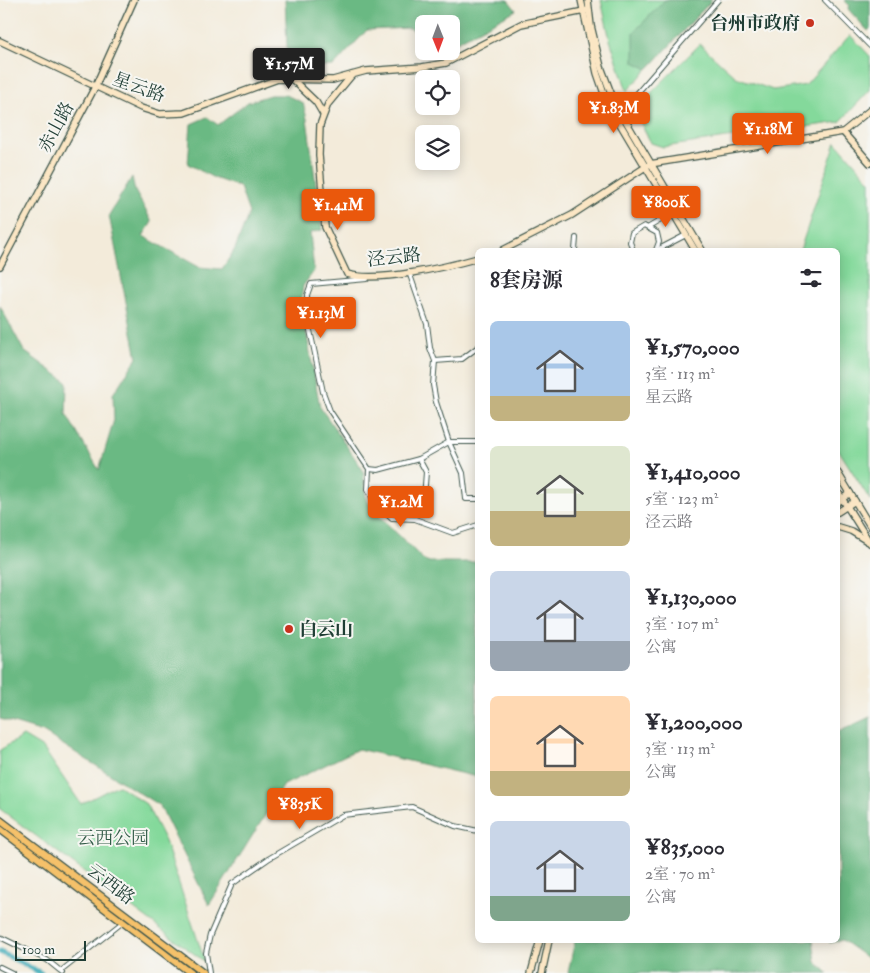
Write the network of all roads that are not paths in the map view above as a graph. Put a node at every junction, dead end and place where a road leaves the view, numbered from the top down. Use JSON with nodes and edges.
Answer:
{"nodes":[{"id":1,"x":134,"y":0,"type":"edge"},
{"id":2,"x":581,"y":0,"type":"edge"},
{"id":3,"x":588,"y":0,"type":"edge"},
{"id":4,"x":718,"y":0,"type":"edge"},
{"id":5,"x":825,"y":0,"type":"edge"},
{"id":6,"x":586,"y":11,"type":"junction"},
{"id":7,"x":0,"y":41,"type":"edge"},
{"id":8,"x":870,"y":46,"type":"edge"},
{"id":9,"x":352,"y":75,"type":"junction"},
{"id":10,"x":292,"y":79,"type":"junction"},
{"id":11,"x":95,"y":87,"type":"junction"},
{"id":12,"x":870,"y":110,"type":"edge"},
{"id":13,"x":620,"y":112,"type":"junction"},
{"id":14,"x":322,"y":114,"type":"junction"},
{"id":15,"x":843,"y":132,"type":"junction"},
{"id":16,"x":870,"y":164,"type":"edge"},
{"id":17,"x":648,"y":165,"type":"junction"},
{"id":18,"x":673,"y":213,"type":"junction"},
{"id":19,"x":649,"y":227,"type":"junction"},
{"id":20,"x":686,"y":235,"type":"junction"},
{"id":21,"x":576,"y":238,"type":"dead end"},
{"id":22,"x":507,"y":248,"type":"edge"},
{"id":23,"x":575,"y":248,"type":"edge"},
{"id":24,"x":632,"y":248,"type":"edge"},
{"id":25,"x":656,"y":248,"type":"edge"},
{"id":26,"x":660,"y":248,"type":"edge"},
{"id":27,"x":694,"y":248,"type":"edge"},
{"id":28,"x":701,"y":248,"type":"edge"},
{"id":29,"x":475,"y":259,"type":"edge"},
{"id":30,"x":0,"y":266,"type":"edge"},
{"id":31,"x":409,"y":274,"type":"junction"},
{"id":32,"x":475,"y":349,"type":"edge"},
{"id":33,"x":435,"y":361,"type":"junction"},
{"id":34,"x":449,"y":442,"type":"junction"},
{"id":35,"x":475,"y":442,"type":"edge"},
{"id":36,"x":419,"y":459,"type":"junction"},
{"id":37,"x":369,"y":469,"type":"junction"},
{"id":38,"x":840,"y":476,"type":"edge"},
{"id":39,"x":850,"y":493,"type":"junction"},
{"id":40,"x":424,"y":498,"type":"dead end"},
{"id":41,"x":475,"y":498,"type":"edge"},
{"id":42,"x":840,"y":501,"type":"edge"},
{"id":43,"x":855,"y":501,"type":"junction"},
{"id":44,"x":846,"y":506,"type":"junction"},
{"id":45,"x":840,"y":510,"type":"edge"},
{"id":46,"x":475,"y":526,"type":"edge"},
{"id":47,"x":870,"y":526,"type":"edge"},
{"id":48,"x":840,"y":528,"type":"edge"},
{"id":49,"x":870,"y":543,"type":"edge"},
{"id":50,"x":0,"y":820,"type":"edge"},
{"id":51,"x":0,"y":829,"type":"edge"},
{"id":52,"x":475,"y":829,"type":"edge"},
{"id":53,"x":123,"y":922,"type":"junction"},
{"id":54,"x":0,"y":937,"type":"edge"},
{"id":55,"x":539,"y":943,"type":"edge"},
{"id":56,"x":548,"y":943,"type":"edge"},
{"id":57,"x":0,"y":967,"type":"edge"},
{"id":58,"x":62,"y":972,"type":"edge"},
{"id":59,"x":12,"y":973,"type":"edge"},
{"id":60,"x":190,"y":973,"type":"edge"},
{"id":61,"x":203,"y":973,"type":"edge"},
{"id":62,"x":209,"y":973,"type":"edge"},
{"id":63,"x":531,"y":973,"type":"edge"},
{"id":64,"x":542,"y":973,"type":"edge"}],
"edges":[{"from":1,"to":11,"type":"street","name":"赤山路"},
{"from":2,"to":6,"type":"street"},
{"from":3,"to":6,"type":"street"},
{"from":4,"to":13,"type":"street"},
{"from":5,"to":8,"type":"street"},
{"from":6,"to":9,"type":"street","name":"星云路"},
{"from":6,"to":13,"type":"street"},
{"from":6,"to":17,"type":"street"},
{"from":7,"to":11,"type":"street","name":"星云路"},
{"from":9,"to":10,"type":"street","name":"星云路"},
{"from":9,"to":14,"type":"street","name":"泾云路"},
{"from":10,"to":11,"type":"street","name":"星云路"},
{"from":10,"to":14,"type":"street"},
{"from":11,"to":30,"type":"street","name":"赤山路"},
{"from":12,"to":15,"type":"street"},
{"from":13,"to":17,"type":"street"},
{"from":14,"to":31,"type":"street","name":"泾云路"},
{"from":15,"to":16,"type":"street"},
{"from":15,"to":17,"type":"street"},
{"from":17,"to":18,"type":"street"},
{"from":17,"to":22,"type":"street"},
{"from":17,"to":28,"type":"street"},
{"from":18,"to":19,"type":"street"},
{"from":18,"to":20,"type":"street"},
{"from":19,"to":24,"type":"street"},
{"from":19,"to":25,"type":"street"},
{"from":20,"to":26,"type":"street"},
{"from":20,"to":27,"type":"street"},
{"from":21,"to":23,"type":"street"},
{"from":29,"to":31,"type":"street","name":"泾云路"},
{"from":31,"to":33,"type":"street"},
{"from":31,"to":37,"type":"street"},
{"from":32,"to":33,"type":"street"},
{"from":33,"to":34,"type":"street"},
{"from":34,"to":35,"type":"street"},
{"from":34,"to":36,"type":"street"},
{"from":34,"to":41,"type":"street"},
{"from":36,"to":37,"type":"street"},
{"from":36,"to":40,"type":"street"},
{"from":37,"to":46,"type":"street"},
{"from":38,"to":39,"type":"street"},
{"from":39,"to":42,"type":"street"},
{"from":39,"to":43,"type":"street"},
{"from":42,"to":44,"type":"street"},
{"from":43,"to":44,"type":"street"},
{"from":43,"to":47,"type":"street"},
{"from":44,"to":45,"type":"street"},
{"from":44,"to":49,"type":"street"},
{"from":48,"to":49,"type":"street"},
{"from":50,"to":61,"type":"main road","name":"云西路"},
{"from":51,"to":53,"type":"main road","name":"云西路"},
{"from":52,"to":62,"type":"street"},
{"from":53,"to":58,"type":"street"},
{"from":53,"to":60,"type":"main road","name":"云西路"},
{"from":54,"to":58,"type":"street"},
{"from":55,"to":63,"type":"street"},
{"from":56,"to":64,"type":"street"},
{"from":57,"to":59,"type":"street"}]}
